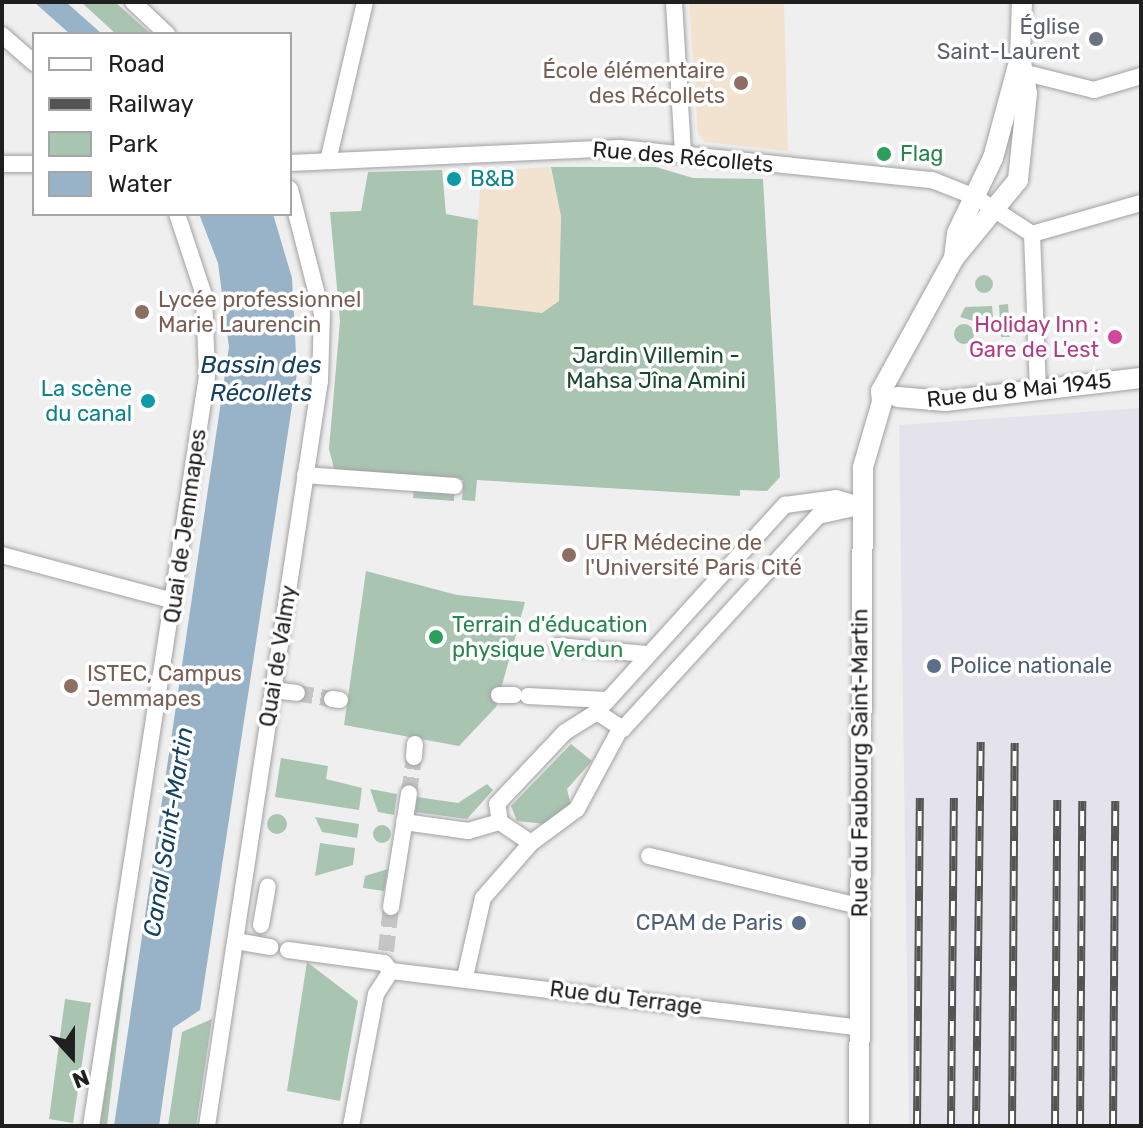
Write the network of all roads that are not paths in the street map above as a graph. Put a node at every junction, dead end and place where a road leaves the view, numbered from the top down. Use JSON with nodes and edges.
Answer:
{"nodes":[{"id":1,"x":133,"y":2,"type":"edge"},
{"id":2,"x":365,"y":2,"type":"edge"},
{"id":3,"x":674,"y":2,"type":"edge"},
{"id":4,"x":1022,"y":2,"type":"edge"},
{"id":5,"x":165,"y":32,"type":"edge"},
{"id":6,"x":2,"y":35,"type":"edge"},
{"id":7,"x":32,"y":61,"type":"edge"},
{"id":8,"x":1023,"y":66,"type":"junction"},
{"id":9,"x":1141,"y":76,"type":"edge"},
{"id":10,"x":683,"y":154,"type":"junction"},
{"id":11,"x":328,"y":161,"type":"junction"},
{"id":12,"x":292,"y":163,"type":"edge"},
{"id":13,"x":2,"y":164,"type":"edge"},
{"id":14,"x":32,"y":164,"type":"edge"},
{"id":15,"x":292,"y":197,"type":"edge"},
{"id":16,"x":975,"y":197,"type":"junction"},
{"id":17,"x":1141,"y":203,"type":"edge"},
{"id":18,"x":997,"y":212,"type":"junction"},
{"id":19,"x":178,"y":216,"type":"edge"},
{"id":20,"x":1032,"y":234,"type":"junction"},
{"id":21,"x":954,"y":258,"type":"junction"},
{"id":22,"x":1141,"y":378,"type":"edge"},
{"id":23,"x":1038,"y":390,"type":"junction"},
{"id":24,"x":890,"y":395,"type":"junction"},
{"id":25,"x":305,"y":475,"type":"junction"},
{"id":26,"x":455,"y":486,"type":"dead end"},
{"id":27,"x":811,"y":498,"type":"junction"},
{"id":28,"x":863,"y":506,"type":"junction"},
{"id":29,"x":811,"y":524,"type":"junction"},
{"id":30,"x":2,"y":555,"type":"edge"},
{"id":31,"x":174,"y":601,"type":"junction"},
{"id":32,"x":558,"y":646,"type":"dead end"},
{"id":33,"x":647,"y":654,"type":"junction"},
{"id":34,"x":273,"y":690,"type":"junction"},
{"id":35,"x":297,"y":693,"type":"tunnel mouth"},
{"id":36,"x":514,"y":695,"type":"dead end"},
{"id":37,"x":601,"y":706,"type":"junction"},
{"id":38,"x":619,"y":731,"type":"junction"},
{"id":39,"x":409,"y":793,"type":"tunnel mouth"},
{"id":40,"x":405,"y":816,"type":"junction"},
{"id":41,"x":500,"y":822,"type":"junction"},
{"id":42,"x":531,"y":843,"type":"junction"},
{"id":43,"x":649,"y":856,"type":"dead end"},
{"id":44,"x":268,"y":887,"type":"dead end"},
{"id":45,"x":859,"y":906,"type":"junction"},
{"id":46,"x":391,"y":907,"type":"tunnel mouth"},
{"id":47,"x":236,"y":941,"type":"junction"},
{"id":48,"x":288,"y":950,"type":"dead end"},
{"id":49,"x":387,"y":962,"type":"junction"},
{"id":50,"x":465,"y":977,"type":"junction"},
{"id":51,"x":862,"y":1028,"type":"junction"},
{"id":52,"x":91,"y":1126,"type":"edge"},
{"id":53,"x":207,"y":1126,"type":"edge"},
{"id":54,"x":351,"y":1126,"type":"edge"},
{"id":55,"x":859,"y":1126,"type":"edge"}],
"edges":[{"from":1,"to":5,"type":"street"},
{"from":2,"to":11,"type":"street"},
{"from":3,"to":10,"type":"street"},
{"from":4,"to":8,"type":"main road","name":"Rue du Faubourg Saint-Martin"},
{"from":6,"to":7,"type":"street"},
{"from":8,"to":9,"type":"street"},
{"from":8,"to":16,"type":"main road","name":"Rue du Faubourg Saint-Martin"},
{"from":8,"to":18,"type":"main road","name":"Rue du Faubourg Saint-Martin"},
{"from":10,"to":11,"type":"street","name":"Rue des Récollets"},
{"from":10,"to":16,"type":"street","name":"Rue des Récollets"},
{"from":11,"to":12,"type":"street","name":"Rue des Récollets"},
{"from":13,"to":14,"type":"street"},
{"from":15,"to":25,"type":"street","name":"Quai de Valmy"},
{"from":16,"to":18,"type":"street","name":"Rue des Récollets"},
{"from":16,"to":21,"type":"main road","name":"Rue du Faubourg Saint-Martin"},
{"from":17,"to":20,"type":"street"},
{"from":18,"to":20,"type":"street","name":"Rue des Récollets"},
{"from":18,"to":21,"type":"main road","name":"Rue du Faubourg Saint-Martin"},
{"from":19,"to":31,"type":"street","name":"Quai de Jemmapes"},
{"from":20,"to":23,"type":"street"},
{"from":21,"to":24,"type":"main road","name":"Rue du Faubourg Saint-Martin"},
{"from":22,"to":23,"type":"main road","name":"Rue du 8 Mai 1945"},
{"from":23,"to":24,"type":"main road","name":"Rue du 8 Mai 1945"},
{"from":24,"to":28,"type":"main road","name":"Rue du Faubourg Saint-Martin"},
{"from":25,"to":26,"type":"street"},
{"from":25,"to":34,"type":"street","name":"Quai de Valmy"},
{"from":27,"to":28,"type":"street"},
{"from":27,"to":29,"type":"street"},
{"from":27,"to":33,"type":"street"},
{"from":28,"to":29,"type":"street"},
{"from":28,"to":45,"type":"main road","name":"Rue du Faubourg Saint-Martin"},
{"from":29,"to":38,"type":"street"},
{"from":30,"to":31,"type":"street"},
{"from":31,"to":52,"type":"street","name":"Quai de Jemmapes"},
{"from":32,"to":33,"type":"street"},
{"from":33,"to":37,"type":"street"},
{"from":34,"to":35,"type":"street"},
{"from":34,"to":47,"type":"street","name":"Quai de Valmy"},
{"from":36,"to":37,"type":"street"},
{"from":37,"to":38,"type":"street"},
{"from":37,"to":41,"type":"street"},
{"from":38,"to":42,"type":"street"},
{"from":39,"to":40,"type":"street"},
{"from":40,"to":41,"type":"street"},
{"from":40,"to":46,"type":"street"},
{"from":41,"to":42,"type":"street"},
{"from":42,"to":50,"type":"street"},
{"from":43,"to":45,"type":"street"},
{"from":44,"to":47,"type":"street"},
{"from":45,"to":51,"type":"main road","name":"Rue du Faubourg Saint-Martin"},
{"from":47,"to":53,"type":"street","name":"Quai de Valmy"},
{"from":48,"to":49,"type":"street","name":"Rue du Terrage"},
{"from":49,"to":50,"type":"street","name":"Rue du Terrage"},
{"from":49,"to":54,"type":"street"},
{"from":50,"to":51,"type":"street","name":"Rue du Terrage"},
{"from":51,"to":55,"type":"main road","name":"Rue du Faubourg Saint-Martin"}]}
